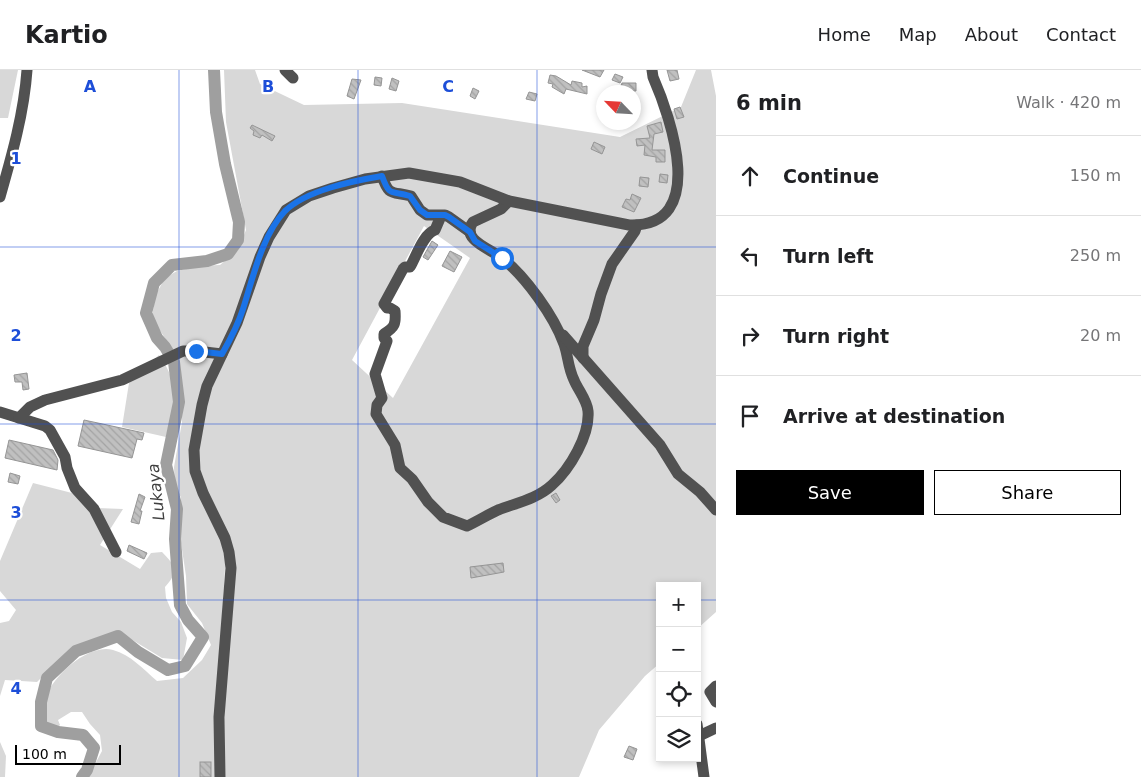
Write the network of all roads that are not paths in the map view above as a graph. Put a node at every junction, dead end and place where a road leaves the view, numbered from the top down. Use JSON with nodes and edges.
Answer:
{"nodes":[{"id":1,"x":26,"y":70,"type":"edge"},
{"id":2,"x":654,"y":72,"type":"edge"},
{"id":3,"x":382,"y":176,"type":"junction"},
{"id":4,"x":0,"y":197,"type":"edge"},
{"id":5,"x":509,"y":202,"type":"junction"},
{"id":6,"x":441,"y":216,"type":"junction"},
{"id":7,"x":637,"y":225,"type":"junction"},
{"id":8,"x":470,"y":232,"type":"junction"},
{"id":9,"x":556,"y":328,"type":"junction"},
{"id":10,"x":222,"y":354,"type":"junction"},
{"id":11,"x":583,"y":358,"type":"junction"},
{"id":12,"x":0,"y":412,"type":"edge"},
{"id":13,"x":19,"y":418,"type":"junction"},
{"id":14,"x":716,"y":510,"type":"edge"},
{"id":15,"x":116,"y":552,"type":"dead end"},
{"id":16,"x":716,"y":686,"type":"edge"},
{"id":17,"x":716,"y":702,"type":"edge"},
{"id":18,"x":716,"y":728,"type":"edge"},
{"id":19,"x":701,"y":735,"type":"edge"},
{"id":20,"x":701,"y":752,"type":"edge"},
{"id":21,"x":220,"y":777,"type":"edge"},
{"id":22,"x":704,"y":777,"type":"edge"}],
"edges":[{"from":1,"to":4,"type":"street"},
{"from":2,"to":7,"type":"street"},
{"from":3,"to":5,"type":"street"},
{"from":3,"to":6,"type":"street"},
{"from":3,"to":10,"type":"street"},
{"from":5,"to":7,"type":"street"},
{"from":5,"to":8,"type":"street"},
{"from":6,"to":8,"type":"street"},
{"from":6,"to":9,"type":"street"},
{"from":7,"to":11,"type":"street"},
{"from":8,"to":9,"type":"street"},
{"from":9,"to":11,"type":"street"},
{"from":10,"to":13,"type":"street"},
{"from":10,"to":21,"type":"street"},
{"from":11,"to":14,"type":"street"},
{"from":12,"to":13,"type":"street"},
{"from":13,"to":15,"type":"street"},
{"from":16,"to":17,"type":"street"},
{"from":18,"to":19,"type":"street"},
{"from":20,"to":22,"type":"street"}]}
